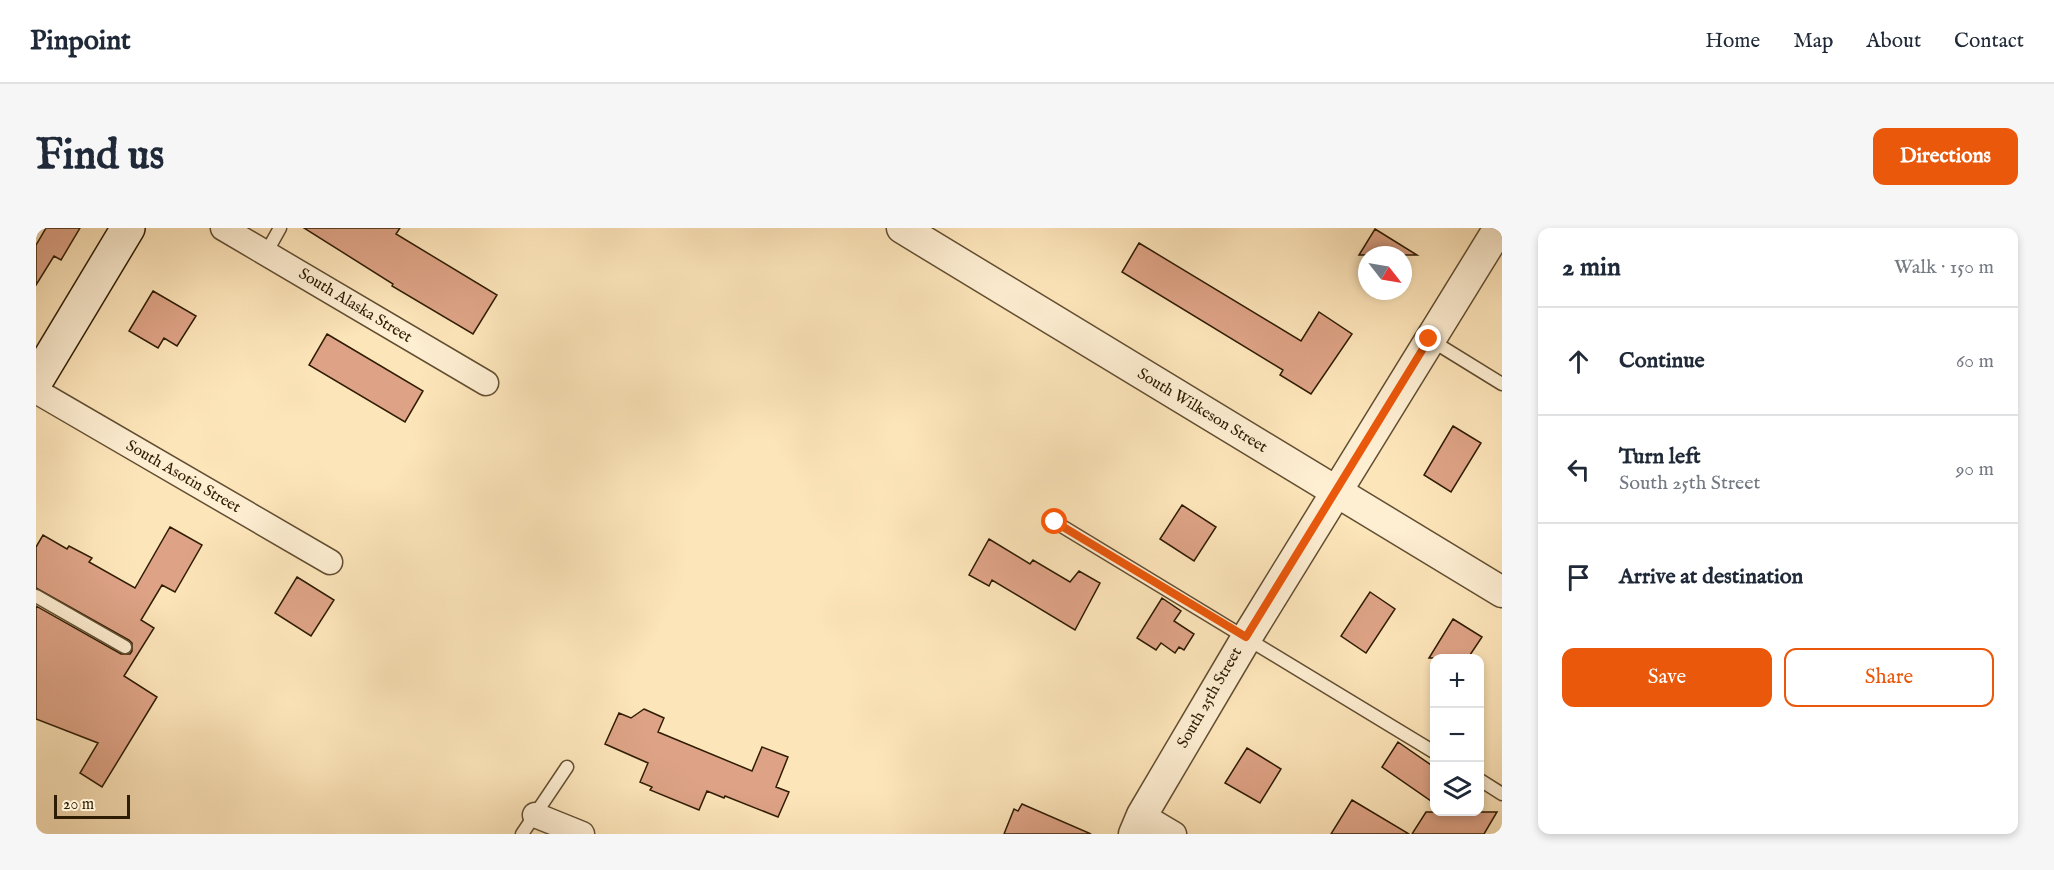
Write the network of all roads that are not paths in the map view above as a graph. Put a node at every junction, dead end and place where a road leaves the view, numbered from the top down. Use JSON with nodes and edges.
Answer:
{"nodes":[{"id":1,"x":128,"y":228,"type":"edge"},
{"id":2,"x":223,"y":228,"type":"edge"},
{"id":3,"x":280,"y":228,"type":"edge"},
{"id":4,"x":902,"y":228,"type":"edge"},
{"id":5,"x":1499,"y":228,"type":"edge"},
{"id":6,"x":266,"y":253,"type":"junction"},
{"id":7,"x":1429,"y":339,"type":"junction"},
{"id":8,"x":36,"y":381,"type":"edge"},
{"id":9,"x":486,"y":383,"type":"dead end"},
{"id":10,"x":1502,"y":384,"type":"edge"},
{"id":11,"x":36,"y":391,"type":"edge"},
{"id":12,"x":1335,"y":492,"type":"junction"},
{"id":13,"x":1055,"y":522,"type":"dead end"},
{"id":14,"x":330,"y":562,"type":"dead end"},
{"id":15,"x":1502,"y":592,"type":"edge"},
{"id":16,"x":36,"y":596,"type":"edge"},
{"id":17,"x":1246,"y":637,"type":"junction"},
{"id":18,"x":125,"y":647,"type":"dead end"},
{"id":19,"x":1430,"y":750,"type":"edge"},
{"id":20,"x":567,"y":767,"type":"dead end"},
{"id":21,"x":1484,"y":783,"type":"edge"},
{"id":22,"x":1502,"y":794,"type":"edge"},
{"id":23,"x":529,"y":824,"type":"edge"},
{"id":24,"x":1138,"y":825,"type":"edge"},
{"id":25,"x":582,"y":834,"type":"edge"},
{"id":26,"x":1174,"y":834,"type":"edge"}],
"edges":[{"from":1,"to":8,"type":"main road"},
{"from":2,"to":6,"type":"street","name":"South Alaska Street"},
{"from":3,"to":6,"type":"lane"},
{"from":4,"to":12,"type":"street","name":"South Wilkeson Street"},
{"from":5,"to":7,"type":"street","name":"South 25th Street"},
{"from":6,"to":9,"type":"street","name":"South Alaska Street"},
{"from":7,"to":10,"type":"lane"},
{"from":7,"to":12,"type":"street","name":"South 25th Street"},
{"from":11,"to":14,"type":"street","name":"South Asotin Street"},
{"from":12,"to":15,"type":"street","name":"South Wilkeson Street"},
{"from":12,"to":17,"type":"street","name":"South 25th Street"},
{"from":13,"to":17,"type":"lane"},
{"from":16,"to":18,"type":"lane"},
{"from":17,"to":19,"type":"lane"},
{"from":17,"to":24,"type":"street","name":"South 25th Street"},
{"from":20,"to":23,"type":"lane"},
{"from":21,"to":22,"type":"lane"},
{"from":23,"to":25,"type":"street"},
{"from":24,"to":26,"type":"street"}]}
